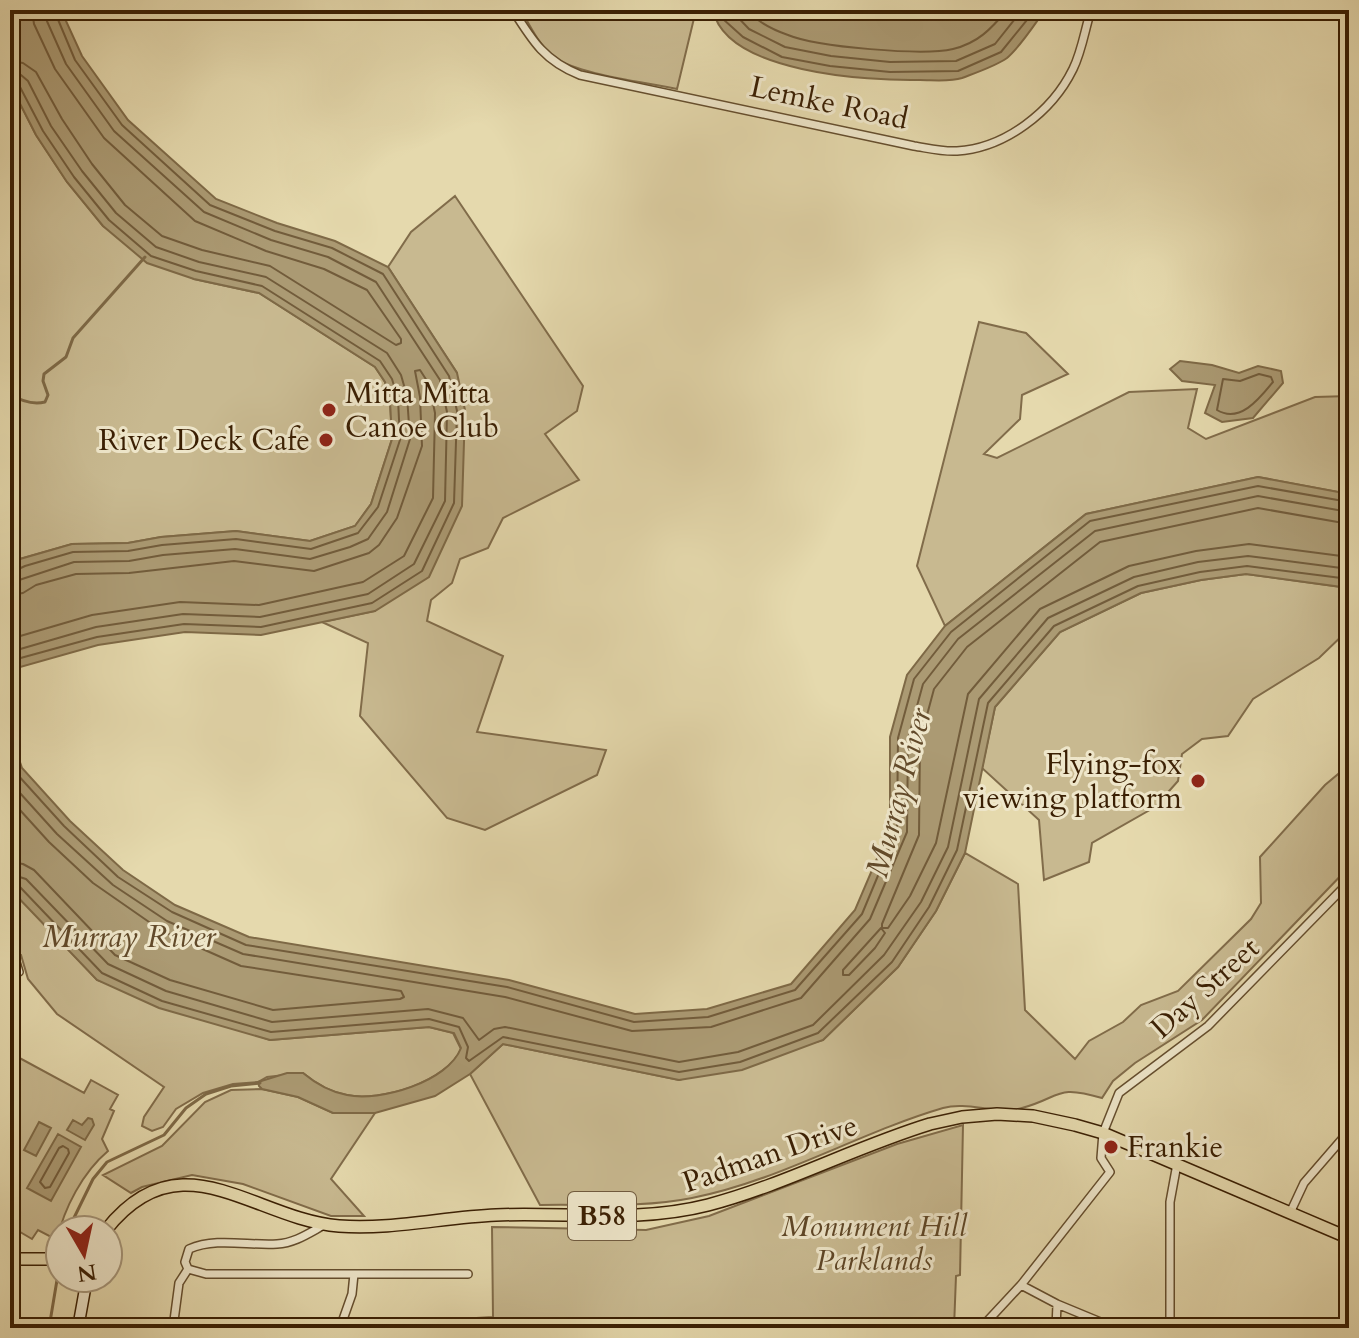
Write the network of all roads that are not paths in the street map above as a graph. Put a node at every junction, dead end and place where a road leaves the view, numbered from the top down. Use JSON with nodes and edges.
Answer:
{"nodes":[{"id":1,"x":513,"y":10,"type":"edge"},
{"id":2,"x":1091,"y":10,"type":"edge"},
{"id":3,"x":1349,"y":882,"type":"edge"},
{"id":4,"x":10,"y":961,"type":"edge"},
{"id":5,"x":10,"y":972,"type":"edge"},
{"id":6,"x":1349,"y":1131,"type":"edge"},
{"id":7,"x":1103,"y":1133,"type":"junction"},
{"id":8,"x":1177,"y":1164,"type":"junction"},
{"id":9,"x":1290,"y":1213,"type":"junction"},
{"id":10,"x":120,"y":1214,"type":"edge"},
{"id":11,"x":326,"y":1224,"type":"junction"},
{"id":12,"x":1349,"y":1238,"type":"edge"},
{"id":13,"x":10,"y":1259,"type":"edge"},
{"id":14,"x":44,"y":1259,"type":"edge"},
{"id":15,"x":188,"y":1269,"type":"junction"},
{"id":16,"x":354,"y":1274,"type":"junction"},
{"id":17,"x":468,"y":1274,"type":"dead end"},
{"id":18,"x":1021,"y":1285,"type":"junction"},
{"id":19,"x":84,"y":1294,"type":"edge"},
{"id":20,"x":1057,"y":1304,"type":"junction"},
{"id":21,"x":78,"y":1328,"type":"edge"},
{"id":22,"x":173,"y":1328,"type":"edge"},
{"id":23,"x":340,"y":1328,"type":"edge"},
{"id":24,"x":981,"y":1328,"type":"edge"},
{"id":25,"x":1056,"y":1328,"type":"edge"},
{"id":26,"x":1115,"y":1328,"type":"edge"},
{"id":27,"x":1170,"y":1328,"type":"edge"}],
"edges":[{"from":1,"to":2,"type":"street","name":"Lemke Road"},
{"from":3,"to":7,"type":"street","name":"Day Street"},
{"from":4,"to":5,"type":"street"},
{"from":6,"to":9,"type":"street"},
{"from":7,"to":8,"type":"main road","name":"Padman Drive","number":"B58"},
{"from":7,"to":11,"type":"main road","name":"Padman Drive","number":"B58"},
{"from":7,"to":18,"type":"street"},
{"from":8,"to":9,"type":"main road","name":"Padman Drive","number":"B58"},
{"from":8,"to":27,"type":"street"},
{"from":9,"to":12,"type":"main road","name":"Padman Drive","number":"B58"},
{"from":10,"to":11,"type":"main road","name":"Padman Drive","number":"B58"},
{"from":11,"to":15,"type":"street"},
{"from":13,"to":14,"type":"main road"},
{"from":15,"to":16,"type":"street"},
{"from":15,"to":22,"type":"street"},
{"from":16,"to":17,"type":"street"},
{"from":16,"to":23,"type":"street"},
{"from":18,"to":20,"type":"street"},
{"from":18,"to":24,"type":"street"},
{"from":19,"to":21,"type":"main road"},
{"from":20,"to":25,"type":"street"},
{"from":20,"to":26,"type":"street"}]}
